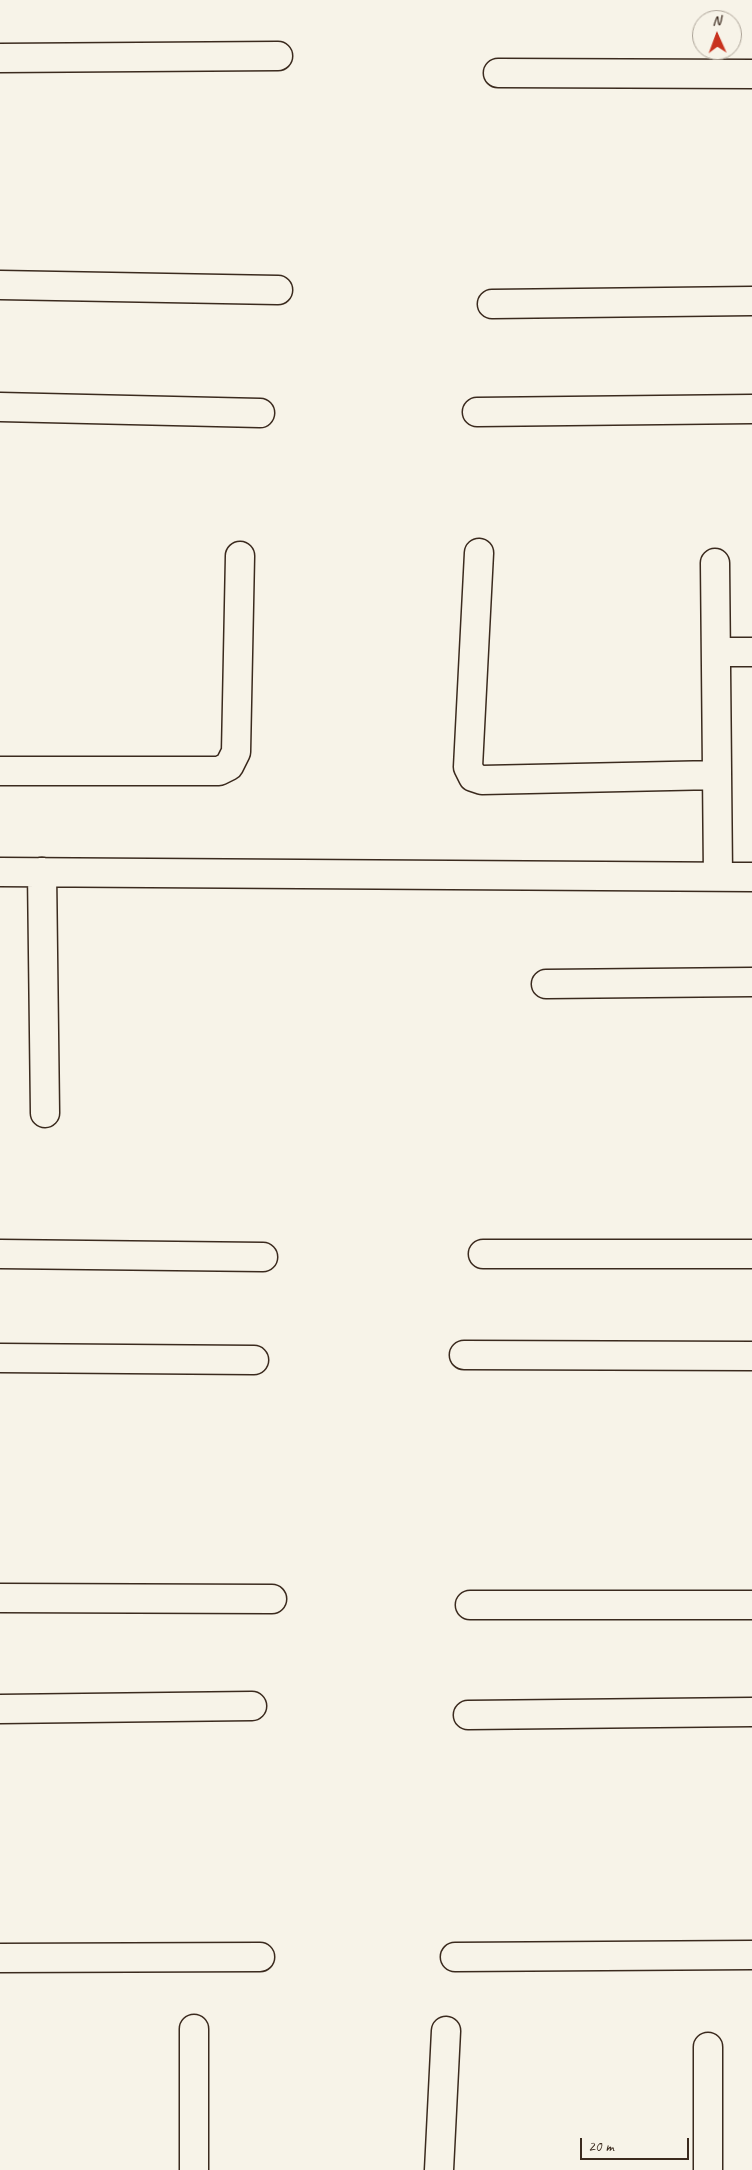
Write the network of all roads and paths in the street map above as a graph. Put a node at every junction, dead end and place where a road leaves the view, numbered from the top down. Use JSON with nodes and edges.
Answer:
{"nodes":[{"id":1,"x":278,"y":56,"type":"dead end"},
{"id":2,"x":0,"y":58,"type":"edge"},
{"id":3,"x":498,"y":73,"type":"dead end"},
{"id":4,"x":752,"y":74,"type":"edge"},
{"id":5,"x":0,"y":285,"type":"edge"},
{"id":6,"x":278,"y":290,"type":"dead end"},
{"id":7,"x":752,"y":301,"type":"edge"},
{"id":8,"x":492,"y":304,"type":"dead end"},
{"id":9,"x":0,"y":407,"type":"edge"},
{"id":10,"x":752,"y":409,"type":"edge"},
{"id":11,"x":477,"y":412,"type":"dead end"},
{"id":12,"x":260,"y":413,"type":"dead end"},
{"id":13,"x":479,"y":553,"type":"dead end"},
{"id":14,"x":240,"y":556,"type":"dead end"},
{"id":15,"x":715,"y":563,"type":"dead end"},
{"id":16,"x":716,"y":652,"type":"junction"},
{"id":17,"x":752,"y":652,"type":"edge"},
{"id":18,"x":0,"y":771,"type":"edge"},
{"id":19,"x":717,"y":776,"type":"junction"},
{"id":20,"x":0,"y":872,"type":"edge"},
{"id":21,"x":42,"y":872,"type":"junction"},
{"id":22,"x":718,"y":876,"type":"junction"},
{"id":23,"x":752,"y":877,"type":"edge"},
{"id":24,"x":752,"y":982,"type":"edge"},
{"id":25,"x":546,"y":984,"type":"dead end"},
{"id":26,"x":45,"y":1112,"type":"dead end"},
{"id":27,"x":0,"y":1254,"type":"edge"},
{"id":28,"x":483,"y":1254,"type":"dead end"},
{"id":29,"x":752,"y":1254,"type":"edge"},
{"id":30,"x":263,"y":1256,"type":"dead end"},
{"id":31,"x":464,"y":1355,"type":"dead end"},
{"id":32,"x":752,"y":1356,"type":"edge"},
{"id":33,"x":0,"y":1358,"type":"edge"},
{"id":34,"x":254,"y":1360,"type":"dead end"},
{"id":35,"x":0,"y":1598,"type":"edge"},
{"id":36,"x":272,"y":1599,"type":"dead end"},
{"id":37,"x":470,"y":1604,"type":"dead end"},
{"id":38,"x":752,"y":1605,"type":"edge"},
{"id":39,"x":252,"y":1706,"type":"dead end"},
{"id":40,"x":0,"y":1710,"type":"edge"},
{"id":41,"x":752,"y":1712,"type":"edge"},
{"id":42,"x":468,"y":1715,"type":"dead end"},
{"id":43,"x":752,"y":1955,"type":"edge"},
{"id":44,"x":260,"y":1957,"type":"dead end"},
{"id":45,"x":455,"y":1957,"type":"dead end"},
{"id":46,"x":0,"y":1958,"type":"edge"},
{"id":47,"x":194,"y":2029,"type":"dead end"},
{"id":48,"x":446,"y":2031,"type":"dead end"},
{"id":49,"x":708,"y":2047,"type":"dead end"},
{"id":50,"x":194,"y":2170,"type":"edge"},
{"id":51,"x":439,"y":2170,"type":"edge"},
{"id":52,"x":708,"y":2170,"type":"edge"}],
"edges":[{"from":1,"to":2,"type":"street"},
{"from":3,"to":4,"type":"street"},
{"from":5,"to":6,"type":"street"},
{"from":7,"to":8,"type":"street"},
{"from":9,"to":12,"type":"street"},
{"from":10,"to":11,"type":"street"},
{"from":13,"to":19,"type":"street"},
{"from":14,"to":18,"type":"street"},
{"from":15,"to":16,"type":"street"},
{"from":16,"to":17,"type":"street"},
{"from":16,"to":19,"type":"street"},
{"from":19,"to":22,"type":"street"},
{"from":20,"to":21,"type":"street"},
{"from":21,"to":22,"type":"street"},
{"from":21,"to":26,"type":"street"},
{"from":22,"to":23,"type":"street"},
{"from":24,"to":25,"type":"street"},
{"from":27,"to":30,"type":"street"},
{"from":28,"to":29,"type":"street"},
{"from":31,"to":32,"type":"street"},
{"from":33,"to":34,"type":"street"},
{"from":35,"to":36,"type":"street"},
{"from":37,"to":38,"type":"street"},
{"from":39,"to":40,"type":"street"},
{"from":41,"to":42,"type":"street"},
{"from":43,"to":45,"type":"street"},
{"from":44,"to":46,"type":"street"},
{"from":47,"to":50,"type":"street"},
{"from":48,"to":51,"type":"street"},
{"from":49,"to":52,"type":"street"}]}
